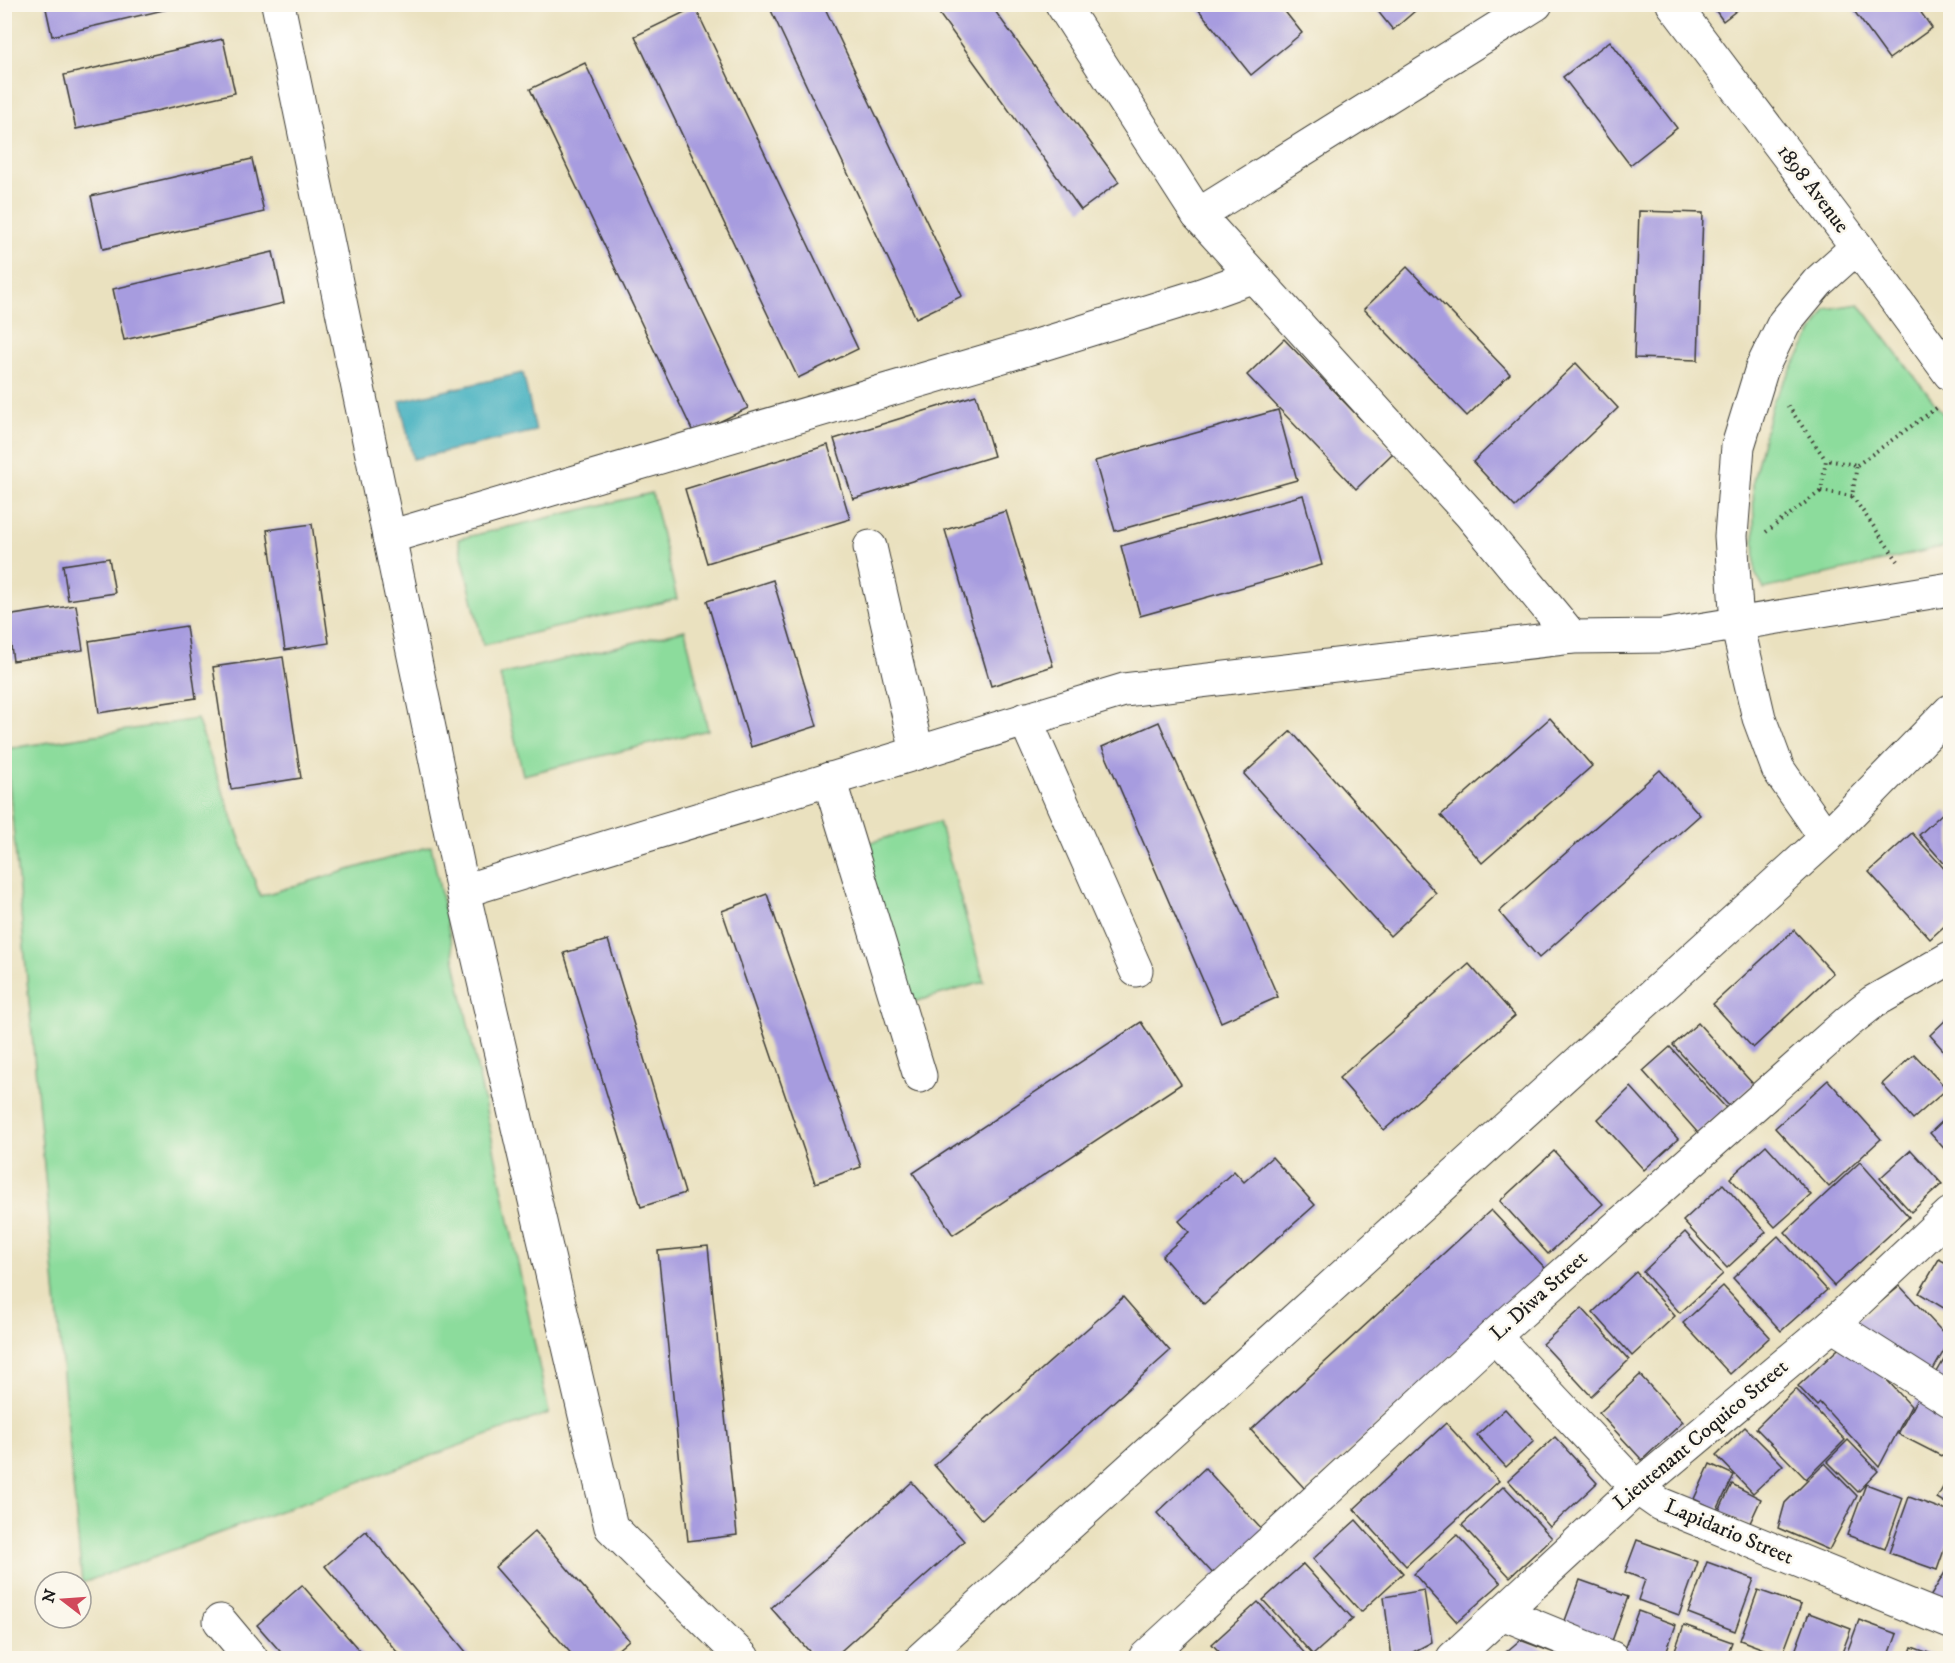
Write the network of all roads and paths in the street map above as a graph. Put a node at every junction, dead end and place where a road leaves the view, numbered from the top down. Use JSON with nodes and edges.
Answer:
{"nodes":[{"id":1,"x":282,"y":4,"type":"edge"},
{"id":2,"x":1062,"y":4,"type":"edge"},
{"id":3,"x":1536,"y":4,"type":"edge"},
{"id":4,"x":1673,"y":4,"type":"edge"},
{"id":5,"x":278,"y":5,"type":"edge"},
{"id":6,"x":1198,"y":215,"type":"junction"},
{"id":7,"x":1857,"y":247,"type":"junction"},
{"id":8,"x":1254,"y":276,"type":"junction"},
{"id":9,"x":1762,"y":368,"type":"junction"},
{"id":10,"x":1950,"y":374,"type":"edge"},
{"id":11,"x":1941,"y":405,"type":"dead end"},
{"id":12,"x":1826,"y":460,"type":"junction"},
{"id":13,"x":1857,"y":465,"type":"junction"},
{"id":14,"x":1821,"y":491,"type":"junction"},
{"id":15,"x":1852,"y":496,"type":"junction"},
{"id":16,"x":1731,"y":536,"type":"junction"},
{"id":17,"x":389,"y":537,"type":"junction"},
{"id":18,"x":870,"y":547,"type":"dead end"},
{"id":19,"x":1936,"y":592,"type":"edge"},
{"id":20,"x":1737,"y":624,"type":"junction"},
{"id":21,"x":1572,"y":637,"type":"junction"},
{"id":22,"x":1950,"y":711,"type":"edge"},
{"id":23,"x":1025,"y":719,"type":"junction"},
{"id":24,"x":917,"y":753,"type":"junction"},
{"id":25,"x":829,"y":779,"type":"junction"},
{"id":26,"x":1826,"y":838,"type":"junction"},
{"id":27,"x":462,"y":891,"type":"junction"},
{"id":28,"x":1950,"y":958,"type":"edge"},
{"id":29,"x":1136,"y":969,"type":"dead end"},
{"id":30,"x":920,"y":1076,"type":"dead end"},
{"id":31,"x":1947,"y":1222,"type":"edge"},
{"id":32,"x":1832,"y":1325,"type":"junction"},
{"id":33,"x":1494,"y":1336,"type":"junction"},
{"id":34,"x":1950,"y":1400,"type":"edge"},
{"id":35,"x":1637,"y":1488,"type":"junction"},
{"id":36,"x":1502,"y":1613,"type":"junction"},
{"id":37,"x":220,"y":1621,"type":"dead end"},
{"id":38,"x":1950,"y":1622,"type":"edge"},
{"id":39,"x":1600,"y":1656,"type":"edge"},
{"id":40,"x":250,"y":1659,"type":"edge"},
{"id":41,"x":743,"y":1659,"type":"edge"},
{"id":42,"x":922,"y":1659,"type":"edge"},
{"id":43,"x":1145,"y":1659,"type":"edge"},
{"id":44,"x":1453,"y":1659,"type":"edge"}],
"edges":[{"from":1,"to":5,"type":"street"},
{"from":2,"to":6,"type":"street"},
{"from":3,"to":6,"type":"street"},
{"from":4,"to":7,"type":"street","name":"1898 Avenue"},
{"from":5,"to":17,"type":"street"},
{"from":6,"to":8,"type":"street"},
{"from":7,"to":9,"type":"street"},
{"from":7,"to":10,"type":"street","name":"1898 Avenue"},
{"from":8,"to":17,"type":"street"},
{"from":8,"to":21,"type":"street"},
{"from":9,"to":12,"type":"path"},
{"from":9,"to":16,"type":"street"},
{"from":11,"to":13,"type":"path"},
{"from":12,"to":13,"type":"path"},
{"from":12,"to":14,"type":"path"},
{"from":13,"to":15,"type":"path"},
{"from":14,"to":15,"type":"path"},
{"from":14,"to":16,"type":"path"},
{"from":15,"to":19,"type":"path"},
{"from":16,"to":20,"type":"street"},
{"from":17,"to":27,"type":"street"},
{"from":18,"to":24,"type":"street"},
{"from":19,"to":20,"type":"street"},
{"from":20,"to":21,"type":"street"},
{"from":20,"to":26,"type":"street"},
{"from":21,"to":23,"type":"street"},
{"from":22,"to":26,"type":"street"},
{"from":23,"to":24,"type":"street"},
{"from":23,"to":29,"type":"street"},
{"from":24,"to":25,"type":"street"},
{"from":25,"to":27,"type":"street"},
{"from":25,"to":30,"type":"street"},
{"from":26,"to":42,"type":"street"},
{"from":27,"to":41,"type":"street"},
{"from":28,"to":33,"type":"street","name":"L. Diwa Street"},
{"from":31,"to":32,"type":"street","name":"Lieutenant Coquico Street"},
{"from":32,"to":34,"type":"street"},
{"from":32,"to":35,"type":"street","name":"Lieutenant Coquico Street"},
{"from":33,"to":35,"type":"street","name":"Lapidario Street"},
{"from":33,"to":43,"type":"street","name":"L. Diwa Street"},
{"from":35,"to":36,"type":"street","name":"Lieutenant Coquico Street"},
{"from":35,"to":38,"type":"street","name":"Lapidario Street"},
{"from":36,"to":39,"type":"street"},
{"from":36,"to":44,"type":"street","name":"Lieutenant Coquico Street"},
{"from":37,"to":40,"type":"street"}]}
